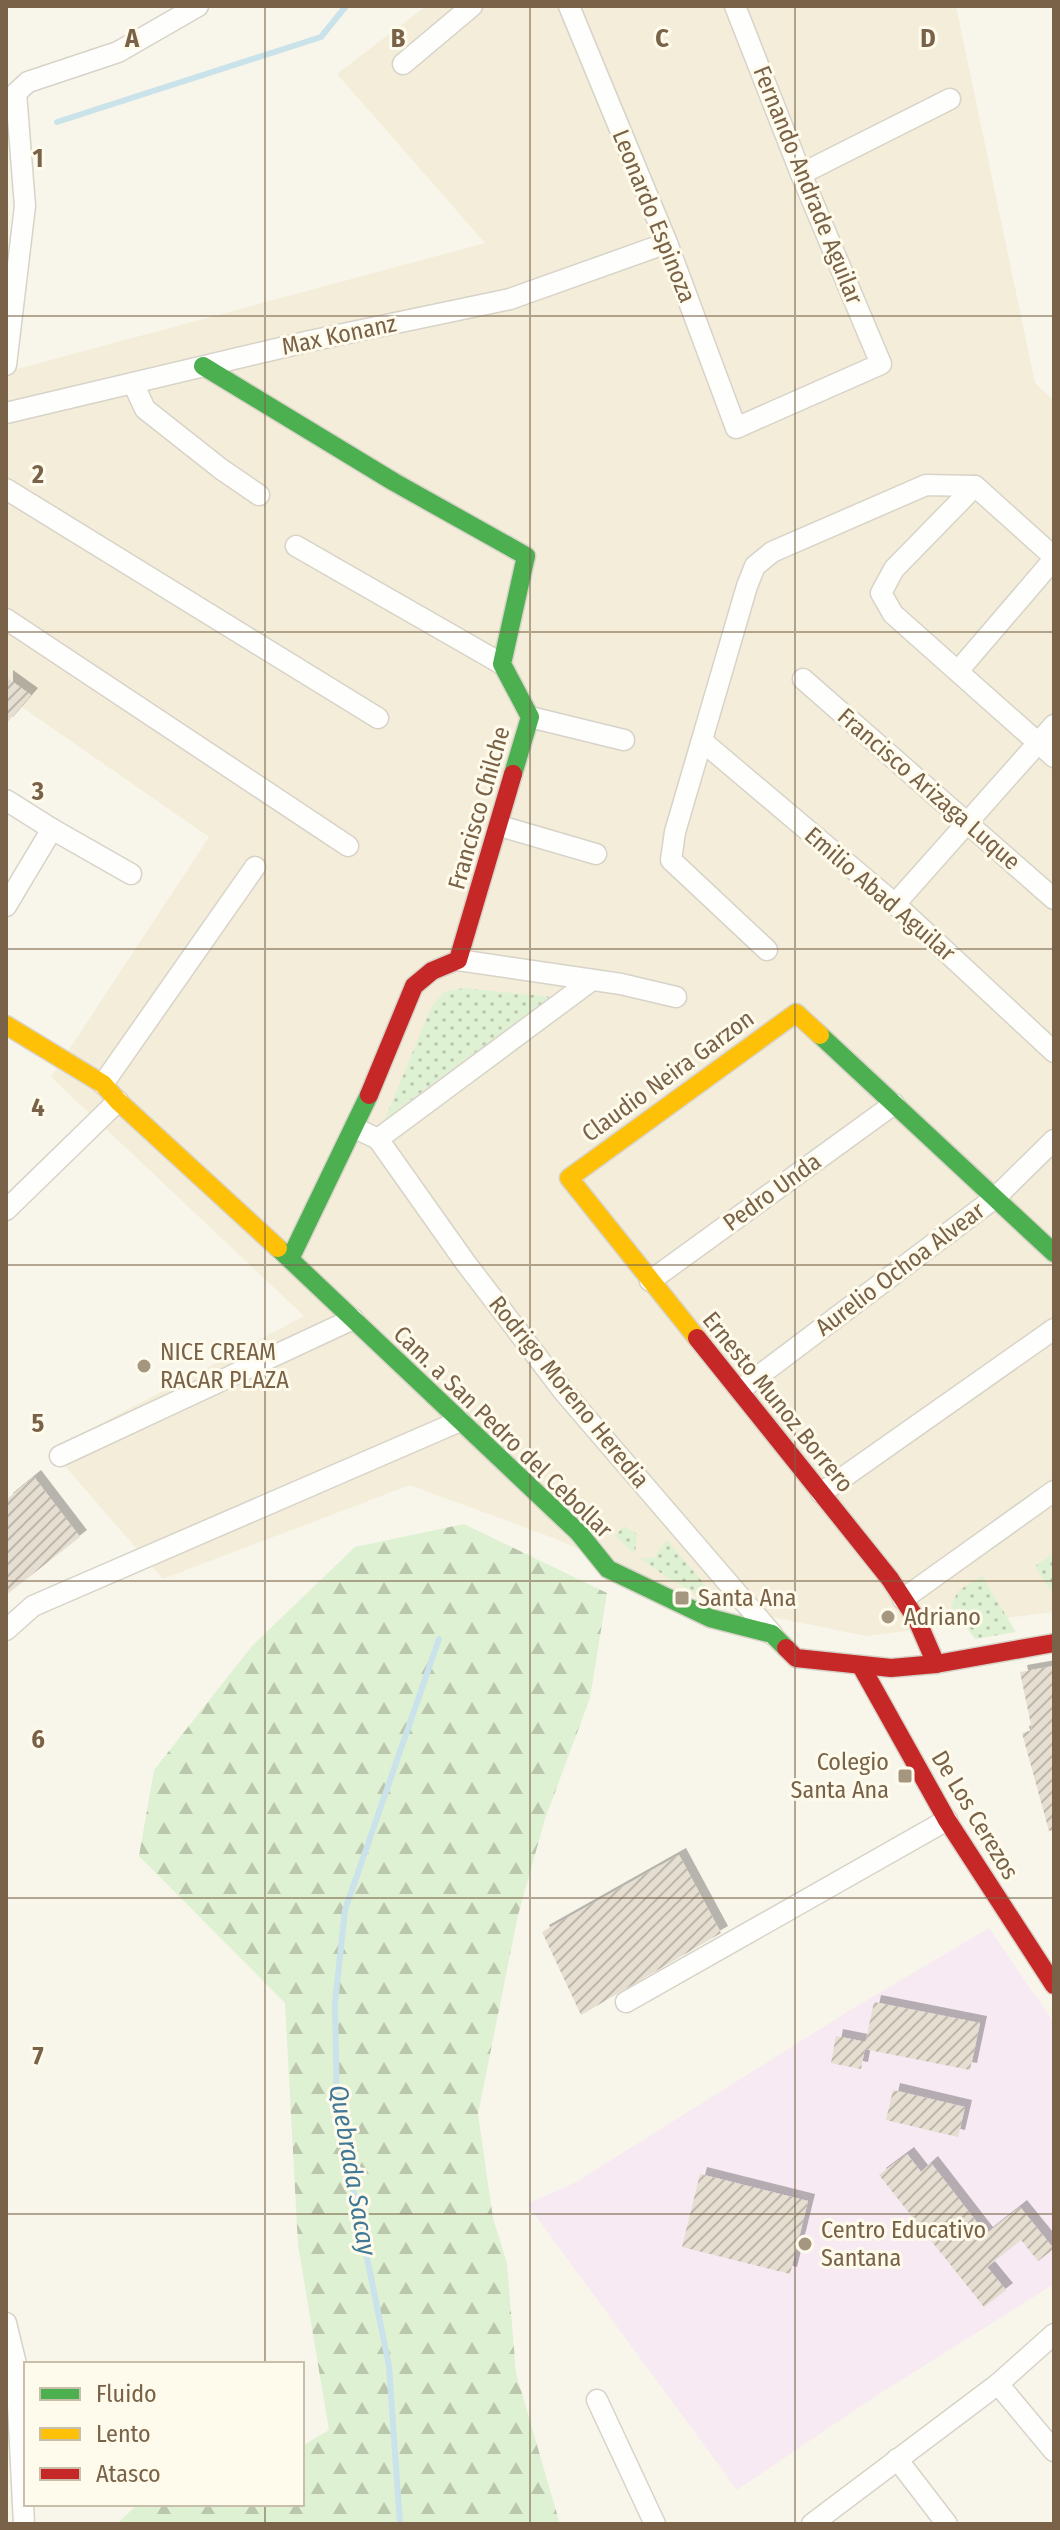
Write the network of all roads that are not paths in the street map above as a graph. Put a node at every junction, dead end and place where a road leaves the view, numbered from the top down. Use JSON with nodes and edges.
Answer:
{"nodes":[{"id":1,"x":198,"y":6,"type":"edge"},
{"id":2,"x":472,"y":6,"type":"edge"},
{"id":3,"x":569,"y":6,"type":"edge"},
{"id":4,"x":735,"y":6,"type":"edge"},
{"id":5,"x":403,"y":64,"type":"dead end"},
{"id":6,"x":950,"y":99,"type":"dead end"},
{"id":7,"x":801,"y":174,"type":"junction"},
{"id":8,"x":16,"y":206,"type":"edge"},
{"id":9,"x":667,"y":243,"type":"junction"},
{"id":10,"x":6,"y":365,"type":"edge"},
{"id":11,"x":203,"y":366,"type":"junction"},
{"id":12,"x":133,"y":383,"type":"junction"},
{"id":13,"x":6,"y":413,"type":"edge"},
{"id":14,"x":736,"y":428,"type":"joint"},
{"id":15,"x":975,"y":486,"type":"junction"},
{"id":16,"x":6,"y":489,"type":"edge"},
{"id":17,"x":259,"y":495,"type":"dead end"},
{"id":18,"x":296,"y":546,"type":"dead end"},
{"id":19,"x":1054,"y":558,"type":"edge"},
{"id":20,"x":6,"y":619,"type":"edge"},
{"id":21,"x":502,"y":664,"type":"junction"},
{"id":22,"x":958,"y":671,"type":"junction"},
{"id":23,"x":803,"y":679,"type":"dead end"},
{"id":24,"x":530,"y":717,"type":"junction"},
{"id":25,"x":378,"y":718,"type":"dead end"},
{"id":26,"x":1054,"y":725,"type":"edge"},
{"id":27,"x":624,"y":740,"type":"dead end"},
{"id":28,"x":702,"y":741,"type":"junction"},
{"id":29,"x":1038,"y":743,"type":"junction"},
{"id":30,"x":1054,"y":757,"type":"edge"},
{"id":31,"x":6,"y":800,"type":"edge"},
{"id":32,"x":967,"y":822,"type":"junction"},
{"id":33,"x":500,"y":826,"type":"junction"},
{"id":34,"x":52,"y":829,"type":"junction"},
{"id":35,"x":348,"y":846,"type":"dead end"},
{"id":36,"x":596,"y":854,"type":"dead end"},
{"id":37,"x":255,"y":867,"type":"dead end"},
{"id":38,"x":131,"y":874,"type":"dead end"},
{"id":39,"x":1054,"y":899,"type":"edge"},
{"id":40,"x":895,"y":904,"type":"junction"},
{"id":41,"x":6,"y":906,"type":"edge"},
{"id":42,"x":767,"y":950,"type":"dead end"},
{"id":43,"x":458,"y":960,"type":"junction"},
{"id":44,"x":592,"y":980,"type":"junction"},
{"id":45,"x":676,"y":997,"type":"dead end"},
{"id":46,"x":6,"y":1025,"type":"edge"},
{"id":47,"x":1054,"y":1052,"type":"edge"},
{"id":48,"x":103,"y":1084,"type":"junction"},
{"id":49,"x":118,"y":1101,"type":"junction"},
{"id":50,"x":894,"y":1104,"type":"junction"},
{"id":51,"x":355,"y":1128,"type":"junction"},
{"id":52,"x":378,"y":1139,"type":"junction"},
{"id":53,"x":1054,"y":1140,"type":"edge"},
{"id":54,"x":569,"y":1178,"type":"joint"},
{"id":55,"x":996,"y":1197,"type":"junction"},
{"id":56,"x":6,"y":1210,"type":"edge"},
{"id":57,"x":1054,"y":1253,"type":"edge"},
{"id":58,"x":290,"y":1259,"type":"junction"},
{"id":59,"x":650,"y":1281,"type":"junction"},
{"id":60,"x":353,"y":1319,"type":"junction"},
{"id":61,"x":1054,"y":1329,"type":"edge"},
{"id":62,"x":740,"y":1390,"type":"junction"},
{"id":63,"x":460,"y":1421,"type":"junction"},
{"id":64,"x":60,"y":1456,"type":"dead end"},
{"id":65,"x":1054,"y":1491,"type":"edge"},
{"id":66,"x":821,"y":1493,"type":"junction"},
{"id":67,"x":903,"y":1599,"type":"junction"},
{"id":68,"x":6,"y":1630,"type":"edge"},
{"id":69,"x":772,"y":1634,"type":"junction"},
{"id":70,"x":1054,"y":1643,"type":"edge"},
{"id":71,"x":936,"y":1664,"type":"junction"},
{"id":72,"x":861,"y":1666,"type":"junction"},
{"id":73,"x":947,"y":1820,"type":"junction"},
{"id":74,"x":1054,"y":1985,"type":"edge"},
{"id":75,"x":626,"y":2002,"type":"dead end"},
{"id":76,"x":6,"y":2323,"type":"edge"},
{"id":77,"x":1054,"y":2334,"type":"edge"},
{"id":78,"x":9,"y":2348,"type":"edge"},
{"id":79,"x":998,"y":2384,"type":"junction"},
{"id":80,"x":597,"y":2400,"type":"dead end"},
{"id":81,"x":1054,"y":2451,"type":"edge"},
{"id":82,"x":897,"y":2459,"type":"junction"},
{"id":83,"x":24,"y":2524,"type":"edge"},
{"id":84,"x":655,"y":2524,"type":"edge"},
{"id":85,"x":812,"y":2524,"type":"edge"},
{"id":86,"x":947,"y":2524,"type":"edge"}],
"edges":[{"from":1,"to":8,"type":"street"},
{"from":2,"to":5,"type":"street"},
{"from":3,"to":9,"type":"street","name":"Leonardo Espinoza"},
{"from":4,"to":7,"type":"street","name":"Fernando Andrade Aguilar"},
{"from":6,"to":7,"type":"street"},
{"from":7,"to":14,"type":"street","name":"Fernando Andrade Aguilar"},
{"from":8,"to":10,"type":"street"},
{"from":9,"to":11,"type":"street","name":"Max Konanz"},
{"from":9,"to":14,"type":"street","name":"Leonardo Espinoza"},
{"from":11,"to":12,"type":"street","name":"Max Konanz"},
{"from":11,"to":21,"type":"street"},
{"from":12,"to":13,"type":"street","name":"Max Konanz"},
{"from":12,"to":17,"type":"street"},
{"from":15,"to":19,"type":"street"},
{"from":15,"to":22,"type":"street"},
{"from":15,"to":28,"type":"street"},
{"from":16,"to":25,"type":"street"},
{"from":18,"to":21,"type":"street"},
{"from":19,"to":22,"type":"street"},
{"from":20,"to":35,"type":"street"},
{"from":21,"to":24,"type":"street","name":"Francisco Chilche"},
{"from":22,"to":29,"type":"street"},
{"from":23,"to":32,"type":"street","name":"Francisco Arizaga Luque"},
{"from":24,"to":27,"type":"street"},
{"from":24,"to":33,"type":"street","name":"Francisco Chilche"},
{"from":26,"to":29,"type":"street"},
{"from":28,"to":40,"type":"street","name":"Emilio Abad Aguilar"},
{"from":28,"to":42,"type":"street"},
{"from":29,"to":30,"type":"street"},
{"from":29,"to":32,"type":"street"},
{"from":31,"to":34,"type":"street"},
{"from":32,"to":39,"type":"street","name":"Francisco Arizaga Luque"},
{"from":32,"to":40,"type":"street"},
{"from":33,"to":36,"type":"street"},
{"from":33,"to":43,"type":"street","name":"Francisco Chilche"},
{"from":34,"to":38,"type":"street"},
{"from":34,"to":41,"type":"street"},
{"from":37,"to":48,"type":"street"},
{"from":40,"to":47,"type":"street","name":"Emilio Abad Aguilar"},
{"from":43,"to":44,"type":"street"},
{"from":43,"to":51,"type":"street"},
{"from":44,"to":45,"type":"street"},
{"from":44,"to":52,"type":"street"},
{"from":46,"to":48,"type":"street","name":"Cam. a San Pedro del Cebollar"},
{"from":48,"to":49,"type":"street","name":"Cam. a San Pedro del Cebollar"},
{"from":49,"to":56,"type":"street"},
{"from":49,"to":58,"type":"street","name":"Cam. a San Pedro del Cebollar"},
{"from":50,"to":54,"type":"street","name":"Claudio Neira Garzon"},
{"from":50,"to":55,"type":"street"},
{"from":50,"to":59,"type":"street","name":"Pedro Unda"},
{"from":51,"to":52,"type":"street"},
{"from":51,"to":58,"type":"street"},
{"from":52,"to":69,"type":"street","name":"Rodrigo Moreno Heredia"},
{"from":53,"to":55,"type":"street","name":"Aurelio Ochoa Alvear"},
{"from":54,"to":59,"type":"street","name":"Ernesto Munoz Borrero"},
{"from":55,"to":57,"type":"street"},
{"from":55,"to":62,"type":"street","name":"Aurelio Ochoa Alvear"},
{"from":58,"to":60,"type":"street","name":"Cam. a San Pedro del Cebollar"},
{"from":59,"to":62,"type":"street","name":"Ernesto Munoz Borrero"},
{"from":60,"to":63,"type":"street","name":"Cam. a San Pedro del Cebollar"},
{"from":60,"to":64,"type":"street"},
{"from":61,"to":66,"type":"street"},
{"from":62,"to":66,"type":"street","name":"Ernesto Munoz Borrero"},
{"from":63,"to":68,"type":"street"},
{"from":63,"to":69,"type":"street","name":"Cam. a San Pedro del Cebollar"},
{"from":65,"to":67,"type":"street"},
{"from":66,"to":67,"type":"street","name":"Ernesto Munoz Borrero"},
{"from":67,"to":71,"type":"street","name":"Ernesto Munoz Borrero"},
{"from":69,"to":72,"type":"street","name":"Cam. a San Pedro del Cebollar"},
{"from":70,"to":71,"type":"street","name":"Cam. a San Pedro del Cebollar"},
{"from":71,"to":72,"type":"street","name":"Cam. a San Pedro del Cebollar"},
{"from":72,"to":73,"type":"street","name":"De Los Cerezos"},
{"from":73,"to":74,"type":"street","name":"De Los Cerezos"},
{"from":73,"to":75,"type":"street"},
{"from":76,"to":78,"type":"street"},
{"from":77,"to":79,"type":"street"},
{"from":78,"to":83,"type":"street"},
{"from":79,"to":81,"type":"street"},
{"from":79,"to":82,"type":"street"},
{"from":80,"to":84,"type":"street"},
{"from":82,"to":85,"type":"street"},
{"from":82,"to":86,"type":"street"}]}
